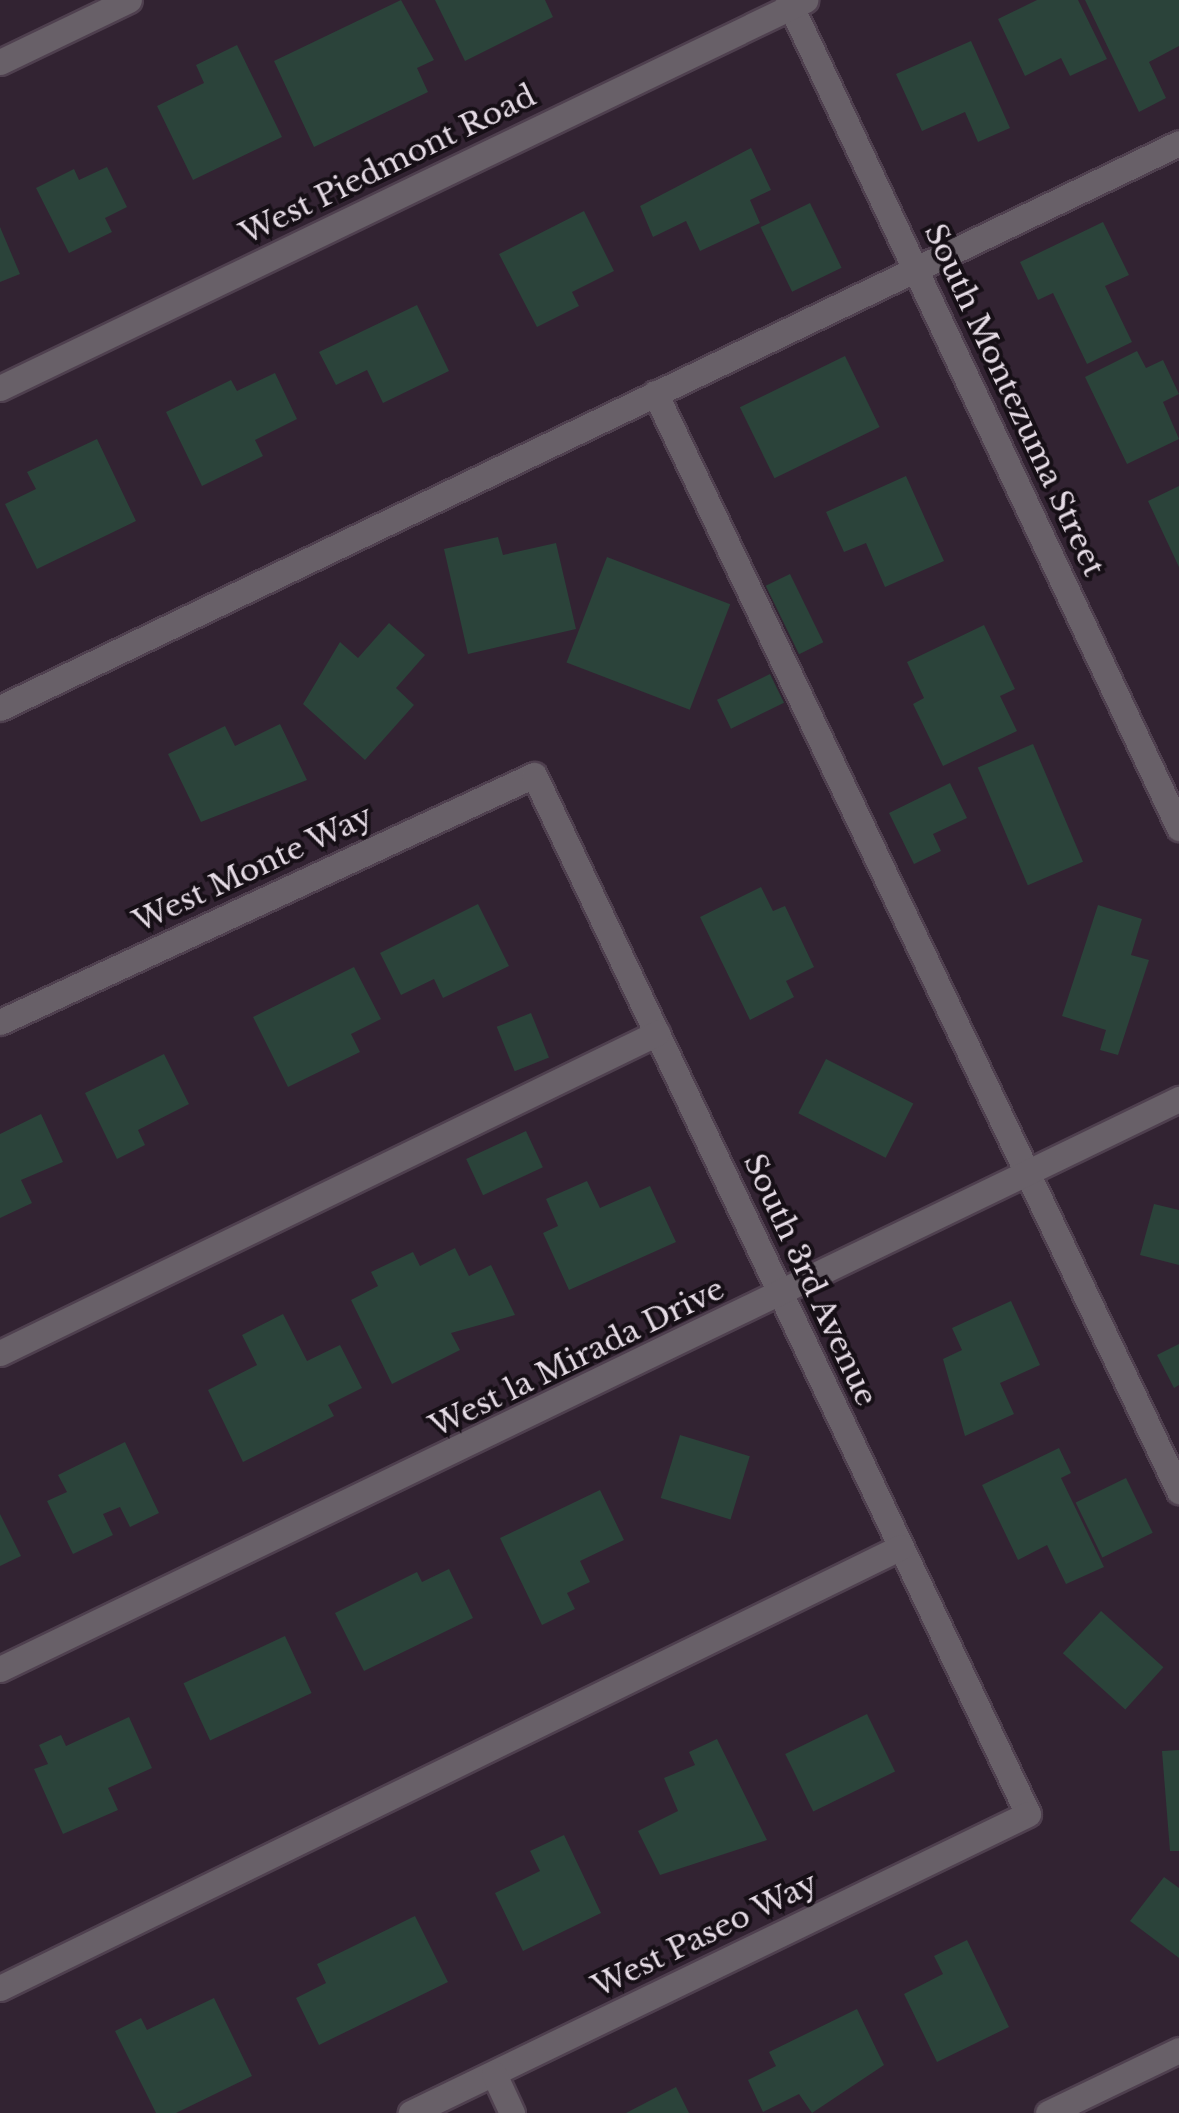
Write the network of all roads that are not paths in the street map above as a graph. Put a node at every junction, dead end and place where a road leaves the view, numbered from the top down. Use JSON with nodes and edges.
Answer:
{"nodes":[{"id":1,"x":129,"y":0,"type":"edge"},
{"id":2,"x":795,"y":2,"type":"edge"},
{"id":3,"x":0,"y":62,"type":"edge"},
{"id":4,"x":1178,"y":146,"type":"edge"},
{"id":5,"x":918,"y":270,"type":"junction"},
{"id":6,"x":0,"y":388,"type":"edge"},
{"id":7,"x":655,"y":393,"type":"junction"},
{"id":8,"x":0,"y":708,"type":"edge"},
{"id":9,"x":534,"y":775,"type":"joint"},
{"id":10,"x":1179,"y":828,"type":"edge"},
{"id":11,"x":3,"y":1013,"type":"edge"},
{"id":12,"x":656,"y":1034,"type":"junction"},
{"id":13,"x":1179,"y":1099,"type":"edge"},
{"id":14,"x":1029,"y":1177,"type":"junction"},
{"id":15,"x":781,"y":1296,"type":"junction"},
{"id":16,"x":0,"y":1353,"type":"edge"},
{"id":17,"x":1179,"y":1491,"type":"edge"},
{"id":18,"x":901,"y":1547,"type":"junction"},
{"id":19,"x":0,"y":1670,"type":"edge"},
{"id":20,"x":1028,"y":1814,"type":"joint"},
{"id":21,"x":0,"y":1988,"type":"edge"},
{"id":22,"x":1179,"y":2050,"type":"edge"},
{"id":23,"x":494,"y":2074,"type":"junction"},
{"id":24,"x":411,"y":2113,"type":"edge"},
{"id":25,"x":512,"y":2113,"type":"edge"},
{"id":26,"x":1048,"y":2113,"type":"edge"}],
"edges":[{"from":1,"to":3,"type":"street"},
{"from":2,"to":5,"type":"street","name":"South Montezuma Street"},
{"from":2,"to":6,"type":"street","name":"West Piedmont Road"},
{"from":4,"to":5,"type":"street"},
{"from":5,"to":7,"type":"street"},
{"from":5,"to":10,"type":"street","name":"South Montezuma Street"},
{"from":7,"to":8,"type":"street"},
{"from":7,"to":14,"type":"street"},
{"from":9,"to":11,"type":"street","name":"West Monte Way"},
{"from":9,"to":12,"type":"street","name":"South 3rd Avenue"},
{"from":12,"to":15,"type":"street","name":"South 3rd Avenue"},
{"from":12,"to":16,"type":"street"},
{"from":13,"to":14,"type":"street","name":"West la Mirada Drive"},
{"from":14,"to":15,"type":"street","name":"West la Mirada Drive"},
{"from":14,"to":17,"type":"street"},
{"from":15,"to":18,"type":"street","name":"South 3rd Avenue"},
{"from":15,"to":19,"type":"street","name":"West la Mirada Drive"},
{"from":18,"to":20,"type":"street","name":"South 3rd Avenue"},
{"from":18,"to":21,"type":"street"},
{"from":20,"to":23,"type":"street","name":"West Paseo Way"},
{"from":22,"to":26,"type":"street"},
{"from":23,"to":24,"type":"street","name":"West Paseo Way"},
{"from":23,"to":25,"type":"street"}]}
